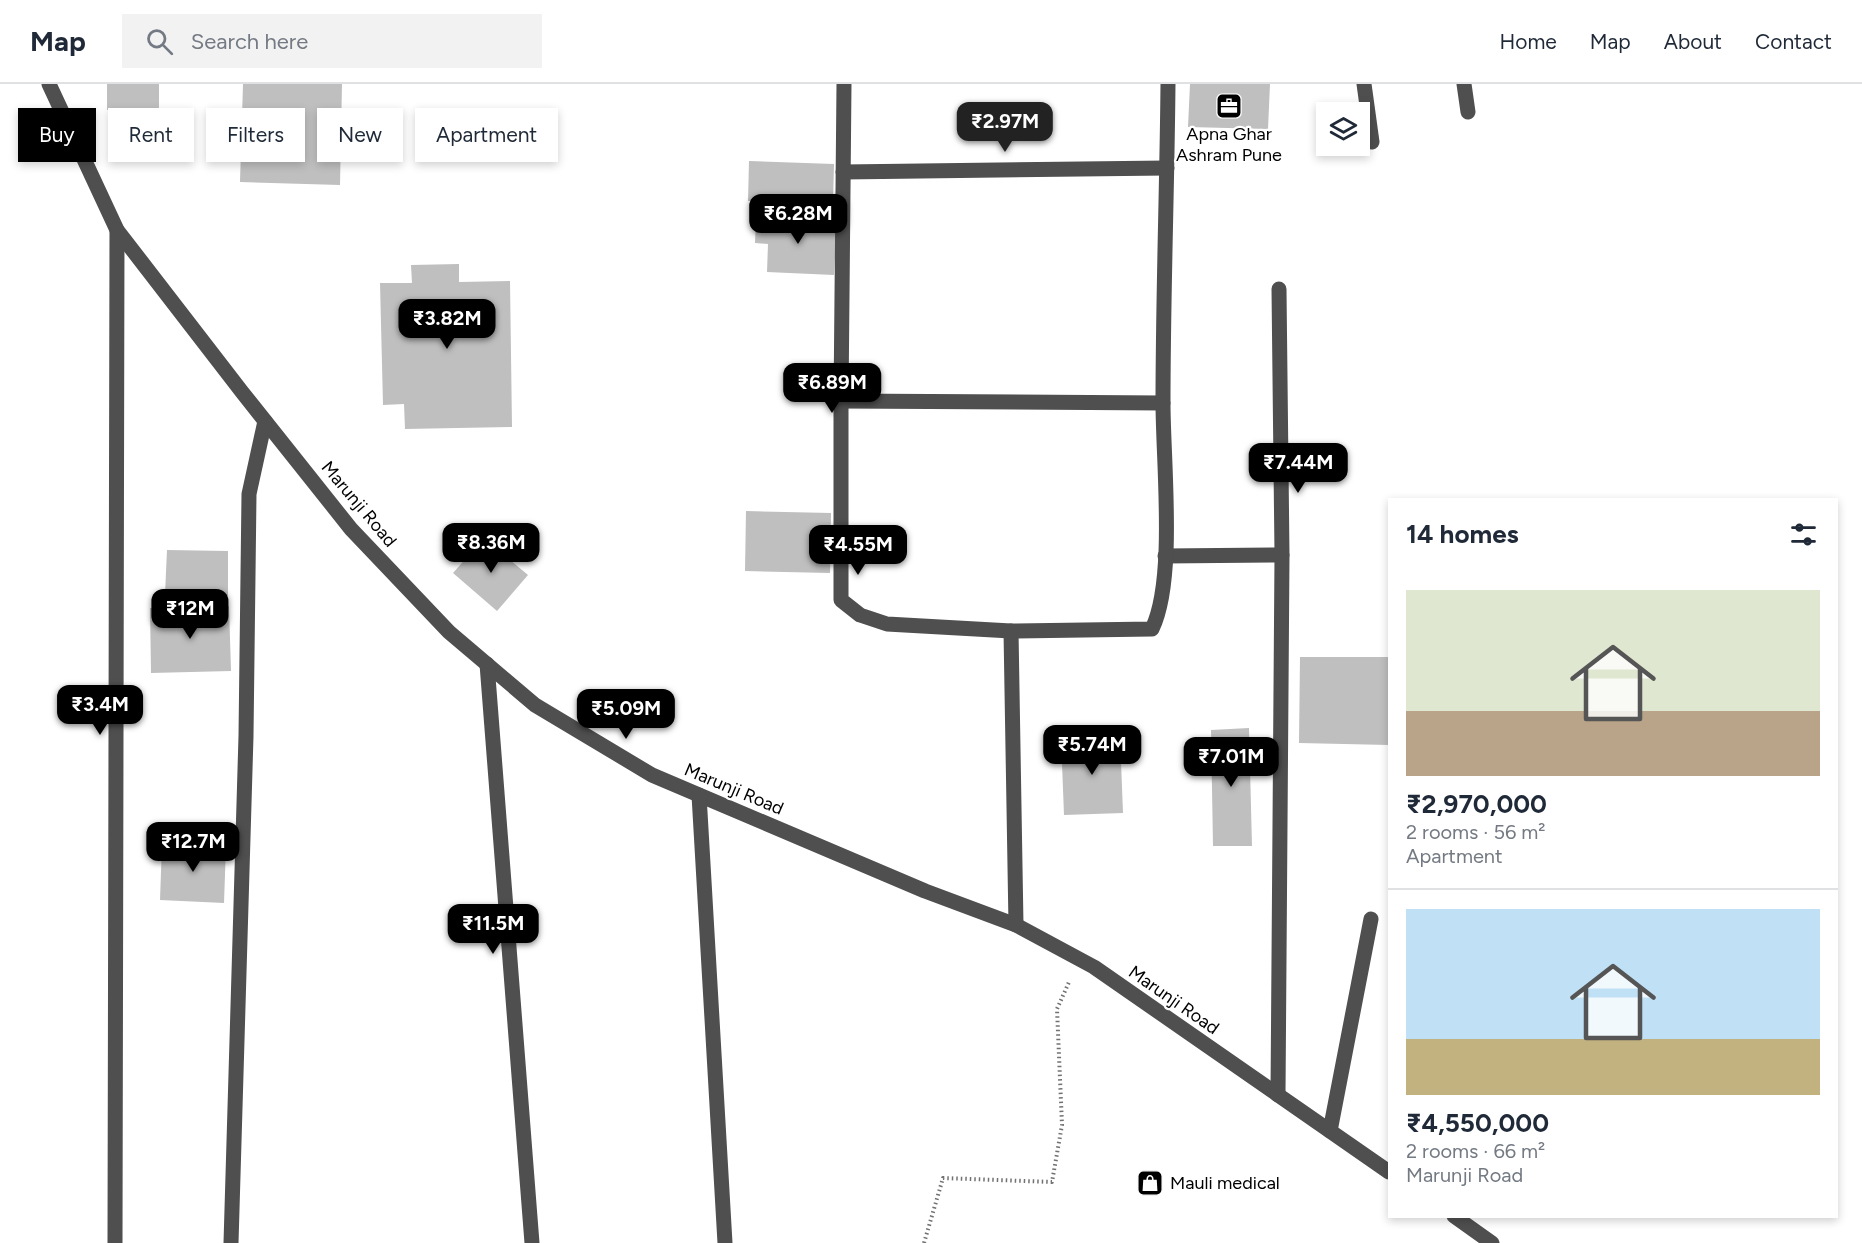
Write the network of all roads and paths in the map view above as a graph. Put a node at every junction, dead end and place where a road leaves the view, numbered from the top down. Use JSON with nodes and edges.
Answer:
{"nodes":[{"id":1,"x":49,"y":84,"type":"edge"},
{"id":2,"x":844,"y":84,"type":"edge"},
{"id":3,"x":1168,"y":84,"type":"edge"},
{"id":4,"x":1364,"y":84,"type":"edge"},
{"id":5,"x":1464,"y":84,"type":"edge"},
{"id":6,"x":1468,"y":112,"type":"dead end"},
{"id":7,"x":1372,"y":142,"type":"dead end"},
{"id":8,"x":1167,"y":168,"type":"junction"},
{"id":9,"x":843,"y":172,"type":"junction"},
{"id":10,"x":117,"y":230,"type":"junction"},
{"id":11,"x":1279,"y":289,"type":"dead end"},
{"id":12,"x":841,"y":401,"type":"junction"},
{"id":13,"x":1163,"y":403,"type":"junction"},
{"id":14,"x":265,"y":421,"type":"junction"},
{"id":15,"x":1282,"y":555,"type":"junction"},
{"id":16,"x":1165,"y":556,"type":"junction"},
{"id":17,"x":1011,"y":631,"type":"junction"},
{"id":18,"x":487,"y":664,"type":"junction"},
{"id":19,"x":699,"y":795,"type":"junction"},
{"id":20,"x":1371,"y":919,"type":"dead end"},
{"id":21,"x":1016,"y":926,"type":"junction"},
{"id":22,"x":1079,"y":959,"type":"junction"},
{"id":23,"x":1278,"y":1095,"type":"junction"},
{"id":24,"x":1329,"y":1131,"type":"junction"},
{"id":25,"x":1388,"y":1171,"type":"edge"},
{"id":26,"x":1457,"y":1218,"type":"edge"},
{"id":27,"x":115,"y":1243,"type":"edge"},
{"id":28,"x":231,"y":1243,"type":"edge"},
{"id":29,"x":532,"y":1243,"type":"edge"},
{"id":30,"x":725,"y":1243,"type":"edge"},
{"id":31,"x":924,"y":1243,"type":"edge"},
{"id":32,"x":1492,"y":1243,"type":"edge"}],
"edges":[{"from":1,"to":10,"type":"street","name":"Marunji Road"},
{"from":2,"to":9,"type":"street"},
{"from":3,"to":8,"type":"street"},
{"from":4,"to":7,"type":"street"},
{"from":5,"to":6,"type":"street"},
{"from":8,"to":9,"type":"street"},
{"from":8,"to":13,"type":"street"},
{"from":9,"to":12,"type":"street"},
{"from":10,"to":14,"type":"street","name":"Marunji Road"},
{"from":10,"to":27,"type":"street"},
{"from":11,"to":15,"type":"street"},
{"from":12,"to":13,"type":"street"},
{"from":12,"to":17,"type":"street"},
{"from":13,"to":16,"type":"street"},
{"from":14,"to":18,"type":"street","name":"Marunji Road"},
{"from":14,"to":28,"type":"street"},
{"from":15,"to":16,"type":"street"},
{"from":15,"to":23,"type":"street"},
{"from":16,"to":17,"type":"street"},
{"from":17,"to":21,"type":"street"},
{"from":18,"to":19,"type":"street","name":"Marunji Road"},
{"from":18,"to":29,"type":"street"},
{"from":19,"to":21,"type":"street","name":"Marunji Road"},
{"from":19,"to":30,"type":"street"},
{"from":20,"to":24,"type":"street"},
{"from":21,"to":22,"type":"street","name":"Marunji Road"},
{"from":22,"to":23,"type":"street","name":"Marunji Road"},
{"from":22,"to":31,"type":"path"},
{"from":23,"to":24,"type":"street","name":"Marunji Road"},
{"from":24,"to":25,"type":"street","name":"Marunji Road"},
{"from":26,"to":32,"type":"street"}]}
